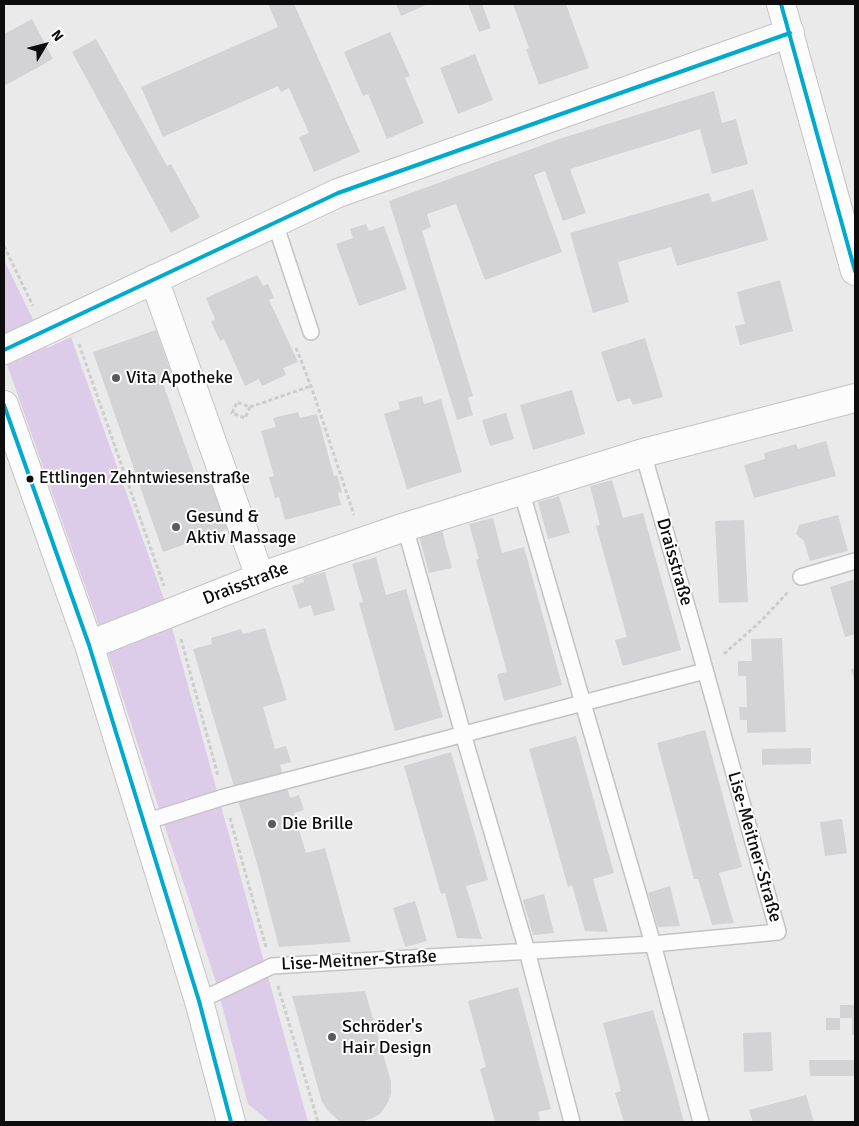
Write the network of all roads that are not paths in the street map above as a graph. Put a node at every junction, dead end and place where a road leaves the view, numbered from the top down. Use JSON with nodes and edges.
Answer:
{"nodes":[{"id":1,"x":781,"y":4,"type":"edge"},
{"id":2,"x":790,"y":33,"type":"junction"},
{"id":3,"x":275,"y":223,"type":"junction"},
{"id":4,"x":855,"y":271,"type":"edge"},
{"id":5,"x":154,"y":279,"type":"junction"},
{"id":6,"x":311,"y":332,"type":"dead end"},
{"id":7,"x":4,"y":350,"type":"edge"},
{"id":8,"x":855,"y":398,"type":"edge"},
{"id":9,"x":4,"y":405,"type":"edge"},
{"id":10,"x":643,"y":453,"type":"junction"},
{"id":11,"x":521,"y":490,"type":"junction"},
{"id":12,"x":405,"y":527,"type":"junction"},
{"id":13,"x":855,"y":560,"type":"edge"},
{"id":14,"x":260,"y":577,"type":"junction"},
{"id":15,"x":801,"y":577,"type":"road end"},
{"id":16,"x":89,"y":645,"type":"junction"},
{"id":17,"x":705,"y":671,"type":"junction"},
{"id":18,"x":582,"y":703,"type":"junction"},
{"id":19,"x":463,"y":734,"type":"junction"},
{"id":20,"x":144,"y":822,"type":"junction"},
{"id":21,"x":654,"y":944,"type":"junction"},
{"id":22,"x":527,"y":951,"type":"junction"},
{"id":23,"x":199,"y":1001,"type":"junction"},
{"id":24,"x":231,"y":1122,"type":"edge"},
{"id":25,"x":572,"y":1122,"type":"edge"},
{"id":26,"x":701,"y":1122,"type":"edge"}],
"edges":[{"from":1,"to":2,"type":"street"},
{"from":2,"to":3,"type":"street"},
{"from":2,"to":4,"type":"street"},
{"from":3,"to":5,"type":"street"},
{"from":3,"to":6,"type":"lane"},
{"from":5,"to":7,"type":"street"},
{"from":5,"to":14,"type":"street"},
{"from":8,"to":10,"type":"street","name":"Draisstraße"},
{"from":9,"to":16,"type":"street"},
{"from":10,"to":11,"type":"street","name":"Draisstraße"},
{"from":10,"to":17,"type":"lane","name":"Draisstraße"},
{"from":11,"to":12,"type":"street","name":"Draisstraße"},
{"from":11,"to":18,"type":"lane"},
{"from":12,"to":14,"type":"street","name":"Draisstraße"},
{"from":12,"to":19,"type":"lane"},
{"from":13,"to":15,"type":"lane"},
{"from":14,"to":16,"type":"street","name":"Draisstraße"},
{"from":16,"to":20,"type":"street"},
{"from":17,"to":18,"type":"lane"},
{"from":17,"to":21,"type":"lane","name":"Lise-Meitner-Straße"},
{"from":18,"to":19,"type":"lane"},
{"from":18,"to":21,"type":"lane"},
{"from":19,"to":20,"type":"lane"},
{"from":19,"to":22,"type":"lane"},
{"from":20,"to":23,"type":"street"},
{"from":21,"to":22,"type":"lane","name":"Lise-Meitner-Straße"},
{"from":21,"to":26,"type":"lane"},
{"from":22,"to":23,"type":"lane","name":"Lise-Meitner-Straße"},
{"from":22,"to":25,"type":"lane"},
{"from":23,"to":24,"type":"street"}]}
